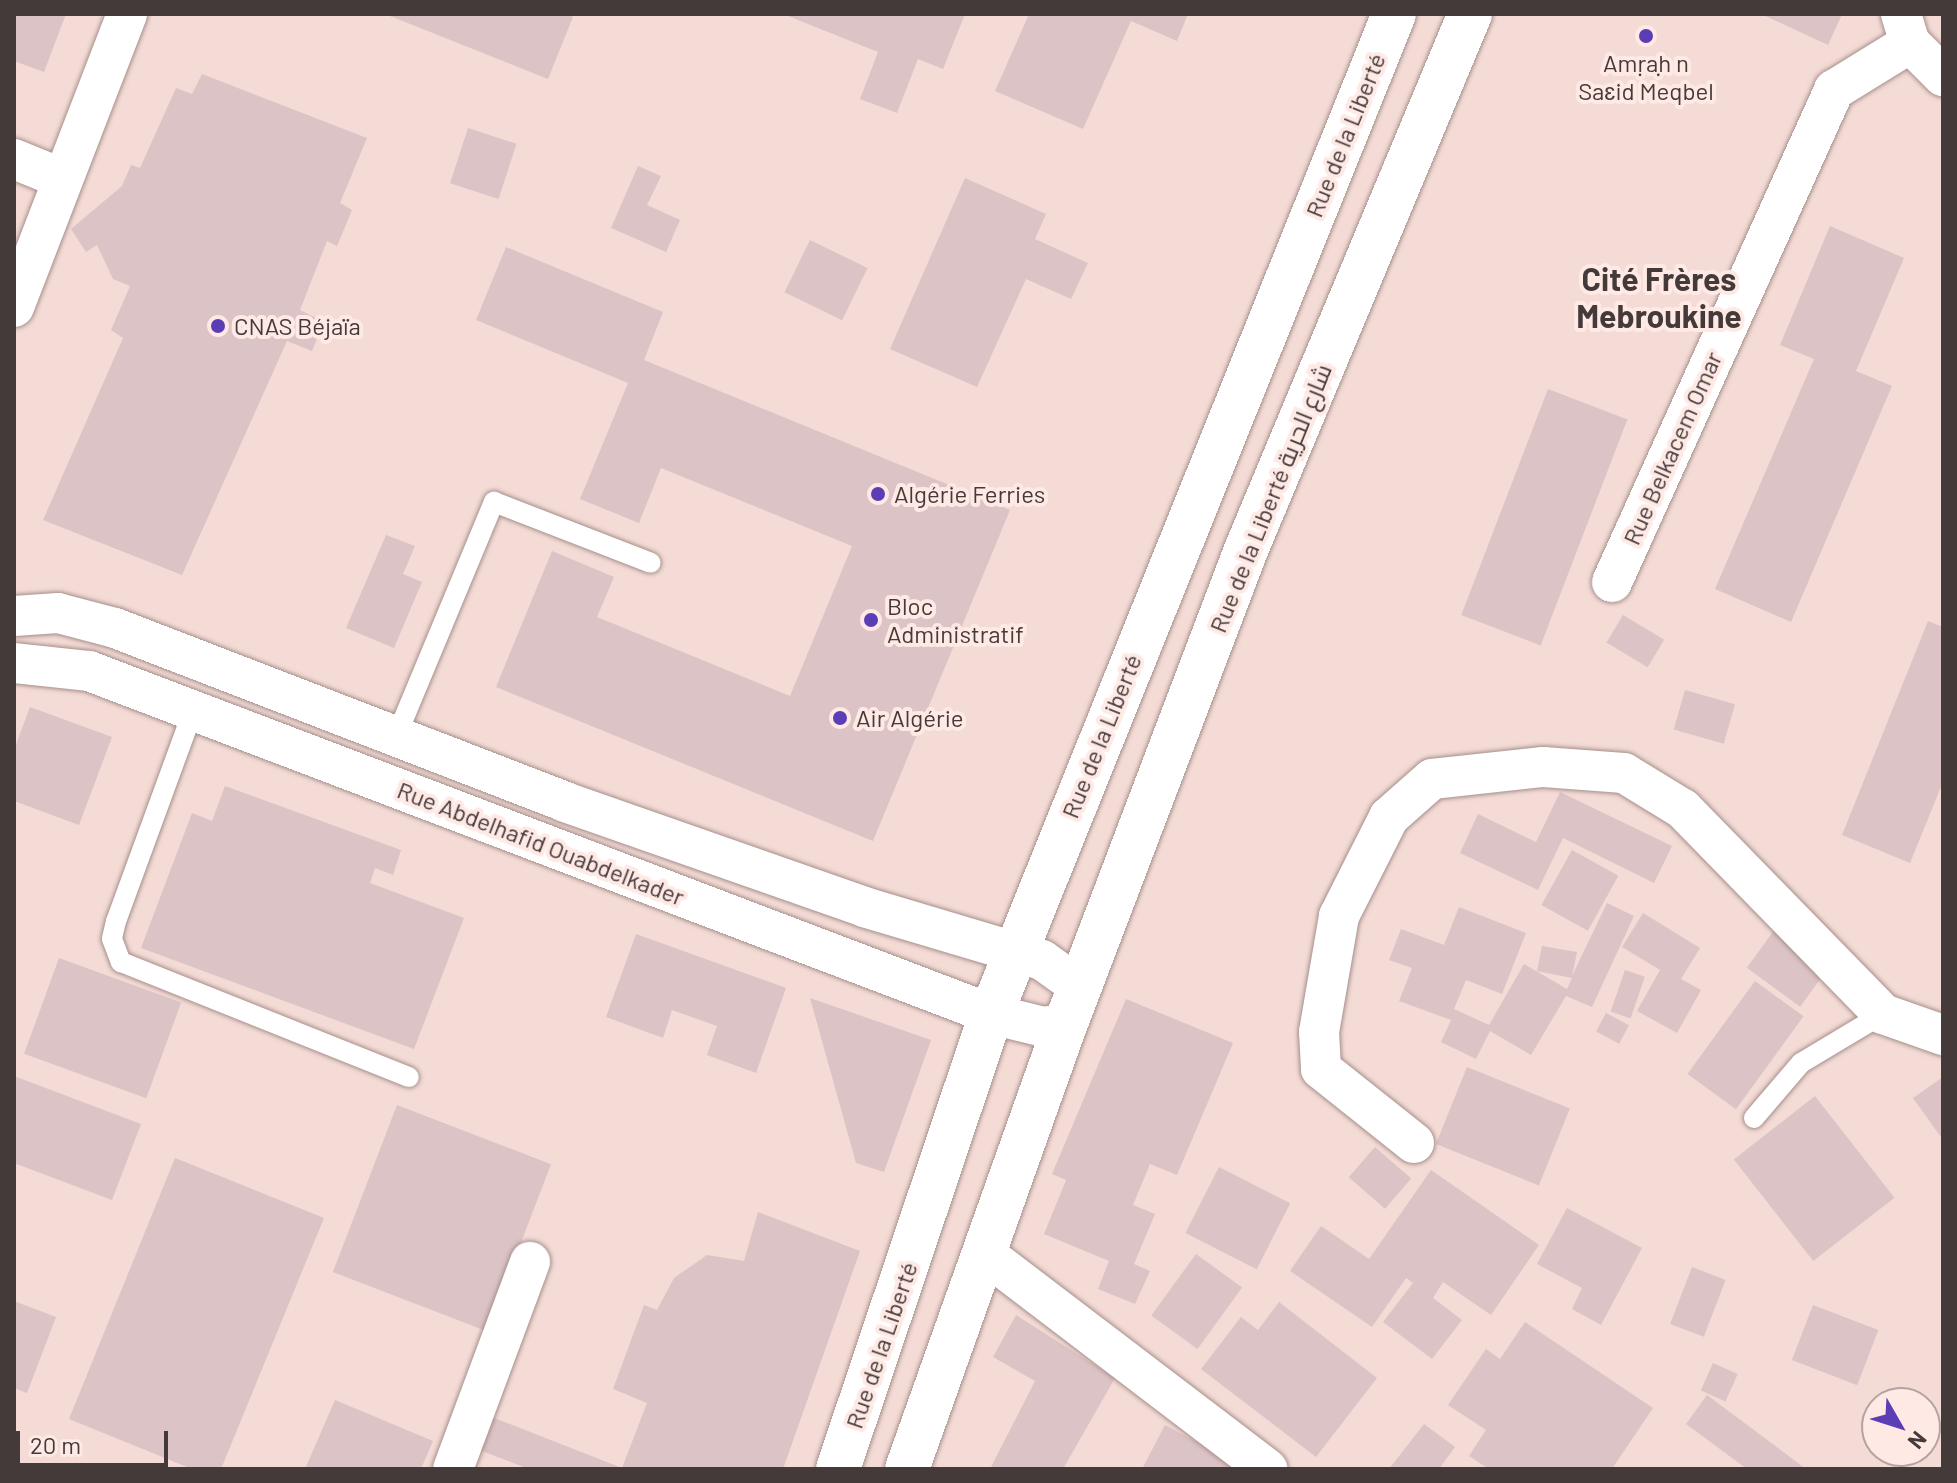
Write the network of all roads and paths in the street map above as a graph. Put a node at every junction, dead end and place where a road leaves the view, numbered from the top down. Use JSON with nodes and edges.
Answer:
{"nodes":[{"id":1,"x":127,"y":14,"type":"edge"},
{"id":2,"x":1394,"y":14,"type":"edge"},
{"id":3,"x":1470,"y":14,"type":"edge"},
{"id":4,"x":1905,"y":28,"type":"edge"},
{"id":5,"x":1943,"y":76,"type":"edge"},
{"id":6,"x":14,"y":159,"type":"edge"},
{"id":7,"x":63,"y":179,"type":"junction"},
{"id":8,"x":14,"y":307,"type":"edge"},
{"id":9,"x":651,"y":563,"type":"dead end"},
{"id":10,"x":1612,"y":582,"type":"dead end"},
{"id":11,"x":14,"y":586,"type":"edge"},
{"id":12,"x":58,"y":613,"type":"junction"},
{"id":13,"x":14,"y":616,"type":"edge"},
{"id":14,"x":14,"y":663,"type":"edge"},
{"id":15,"x":193,"y":711,"type":"junction"},
{"id":16,"x":396,"y":737,"type":"junction"},
{"id":17,"x":1015,"y":952,"type":"junction"},
{"id":18,"x":1073,"y":1005,"type":"junction"},
{"id":19,"x":991,"y":1014,"type":"junction"},
{"id":20,"x":1883,"y":1014,"type":"junction"},
{"id":21,"x":1943,"y":1035,"type":"edge"},
{"id":22,"x":409,"y":1077,"type":"dead end"},
{"id":23,"x":1754,"y":1118,"type":"dead end"},
{"id":24,"x":1414,"y":1143,"type":"dead end"},
{"id":25,"x":985,"y":1254,"type":"junction"},
{"id":26,"x":530,"y":1262,"type":"dead end"},
{"id":27,"x":453,"y":1469,"type":"edge"},
{"id":28,"x":838,"y":1469,"type":"edge"},
{"id":29,"x":907,"y":1469,"type":"edge"},
{"id":30,"x":1267,"y":1469,"type":"edge"}],
"edges":[{"from":1,"to":7,"type":"street"},
{"from":2,"to":17,"type":"main road","name":"Rue de la Liberté"},
{"from":3,"to":18,"type":"main road","name":"Rue de la Liberté شارع الحرية"},
{"from":4,"to":5,"type":"street"},
{"from":4,"to":10,"type":"street","name":"Rue Belkacem Omar"},
{"from":6,"to":7,"type":"street"},
{"from":7,"to":8,"type":"street"},
{"from":9,"to":16,"type":"lane"},
{"from":11,"to":12,"type":"street","name":"Rue Abdelhafid Ouabdelkader"},
{"from":12,"to":13,"type":"street","name":"Rue Abdelhafid Ouabdelkader"},
{"from":12,"to":16,"type":"street","name":"Rue Abdelhafid Ouabdelkader"},
{"from":14,"to":15,"type":"street","name":"Rue Abdelhafid Ouabdelkader"},
{"from":15,"to":19,"type":"street","name":"Rue Abdelhafid Ouabdelkader"},
{"from":15,"to":22,"type":"lane"},
{"from":16,"to":17,"type":"street","name":"Rue Abdelhafid Ouabdelkader"},
{"from":17,"to":18,"type":"street","name":"Rue Abdelhafid Ouabdelkader"},
{"from":17,"to":19,"type":"main road","name":"Rue de la Liberté"},
{"from":18,"to":19,"type":"street","name":"Rue Abdelhafid Ouabdelkader"},
{"from":18,"to":25,"type":"main road"},
{"from":19,"to":28,"type":"main road","name":"Rue de la Liberté"},
{"from":20,"to":21,"type":"street"},
{"from":20,"to":23,"type":"lane"},
{"from":20,"to":24,"type":"street"},
{"from":25,"to":29,"type":"main road"},
{"from":25,"to":30,"type":"street"},
{"from":26,"to":27,"type":"street"}]}
